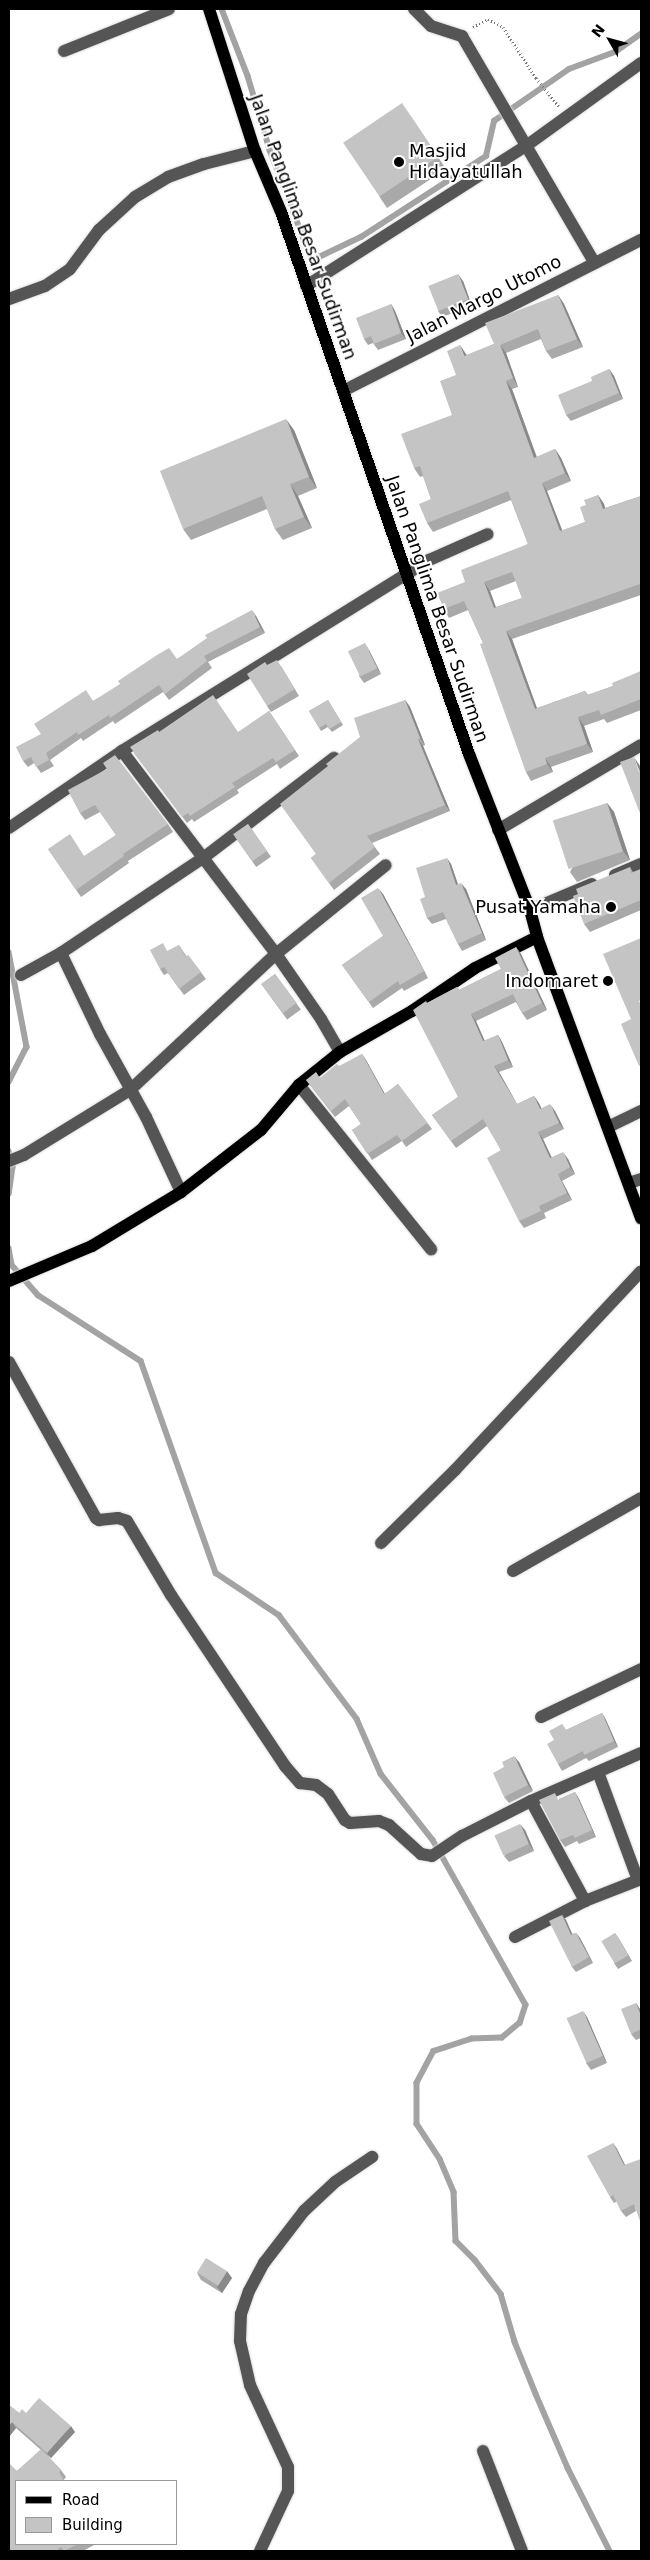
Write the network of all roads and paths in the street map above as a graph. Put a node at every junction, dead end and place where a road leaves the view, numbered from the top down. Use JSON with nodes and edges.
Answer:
{"nodes":[{"id":1,"x":169,"y":9,"type":"edge"},
{"id":2,"x":209,"y":9,"type":"edge"},
{"id":3,"x":414,"y":9,"type":"edge"},
{"id":4,"x":462,"y":36,"type":"junction"},
{"id":5,"x":64,"y":51,"type":"dead end"},
{"id":6,"x":641,"y":64,"type":"edge"},
{"id":7,"x":547,"y":92,"type":"dead end"},
{"id":8,"x":526,"y":146,"type":"junction"},
{"id":9,"x":255,"y":151,"type":"junction"},
{"id":10,"x":641,"y":240,"type":"edge"},
{"id":11,"x":594,"y":262,"type":"junction"},
{"id":12,"x":306,"y":286,"type":"junction"},
{"id":13,"x":9,"y":299,"type":"edge"},
{"id":14,"x":343,"y":391,"type":"junction"},
{"id":15,"x":488,"y":534,"type":"dead end"},
{"id":16,"x":406,"y":574,"type":"junction"},
{"id":17,"x":641,"y":745,"type":"edge"},
{"id":18,"x":122,"y":751,"type":"junction"},
{"id":19,"x":334,"y":758,"type":"edge"},
{"id":20,"x":9,"y":828,"type":"edge"},
{"id":21,"x":498,"y":830,"type":"junction"},
{"id":22,"x":203,"y":858,"type":"junction"},
{"id":23,"x":641,"y":864,"type":"edge"},
{"id":24,"x":386,"y":865,"type":"dead end"},
{"id":25,"x":530,"y":910,"type":"junction"},
{"id":26,"x":537,"y":937,"type":"junction"},
{"id":27,"x":61,"y":953,"type":"junction"},
{"id":28,"x":276,"y":954,"type":"junction"},
{"id":29,"x":21,"y":975,"type":"dead end"},
{"id":30,"x":340,"y":1052,"type":"junction"},
{"id":31,"x":299,"y":1085,"type":"junction"},
{"id":32,"x":130,"y":1090,"type":"junction"},
{"id":33,"x":641,"y":1112,"type":"edge"},
{"id":34,"x":608,"y":1128,"type":"junction"},
{"id":35,"x":9,"y":1161,"type":"edge"},
{"id":36,"x":641,"y":1179,"type":"edge"},
{"id":37,"x":629,"y":1183,"type":"junction"},
{"id":38,"x":181,"y":1192,"type":"junction"},
{"id":39,"x":641,"y":1218,"type":"edge"},
{"id":40,"x":431,"y":1249,"type":"dead end"},
{"id":41,"x":641,"y":1271,"type":"edge"},
{"id":42,"x":9,"y":1281,"type":"edge"},
{"id":43,"x":9,"y":1362,"type":"edge"},
{"id":44,"x":641,"y":1498,"type":"edge"},
{"id":45,"x":381,"y":1543,"type":"dead end"},
{"id":46,"x":513,"y":1572,"type":"dead end"},
{"id":47,"x":641,"y":1669,"type":"edge"},
{"id":48,"x":542,"y":1717,"type":"dead end"},
{"id":49,"x":641,"y":1753,"type":"edge"},
{"id":50,"x":598,"y":1772,"type":"junction"},
{"id":51,"x":531,"y":1802,"type":"junction"},
{"id":52,"x":640,"y":1879,"type":"edge"},
{"id":53,"x":585,"y":1901,"type":"junction"},
{"id":54,"x":515,"y":1937,"type":"dead end"},
{"id":55,"x":372,"y":2157,"type":"dead end"},
{"id":56,"x":482,"y":2451,"type":"dead end"},
{"id":57,"x":260,"y":2551,"type":"edge"},
{"id":58,"x":522,"y":2551,"type":"edge"}],
"edges":[{"from":1,"to":5,"type":"street"},
{"from":2,"to":9,"type":"main road","name":"Jalan Panglima Besar Sudirman"},
{"from":3,"to":4,"type":"street"},
{"from":4,"to":7,"type":"path"},
{"from":4,"to":8,"type":"street"},
{"from":6,"to":8,"type":"street"},
{"from":8,"to":11,"type":"street"},
{"from":8,"to":12,"type":"street"},
{"from":9,"to":12,"type":"main road","name":"Jalan Panglima Besar Sudirman"},
{"from":9,"to":13,"type":"street"},
{"from":10,"to":11,"type":"street","name":"Jalan Margo Utomo"},
{"from":11,"to":14,"type":"street","name":"Jalan Margo Utomo"},
{"from":12,"to":14,"type":"main road","name":"Jalan Panglima Besar Sudirman"},
{"from":14,"to":16,"type":"main road","name":"Jalan Panglima Besar Sudirman"},
{"from":15,"to":16,"type":"street"},
{"from":16,"to":18,"type":"street"},
{"from":16,"to":21,"type":"main road","name":"Jalan Panglima Besar Sudirman"},
{"from":17,"to":21,"type":"street"},
{"from":18,"to":20,"type":"street"},
{"from":18,"to":22,"type":"street"},
{"from":19,"to":22,"type":"street"},
{"from":21,"to":25,"type":"main road","name":"Jalan Panglima Besar Sudirman"},
{"from":22,"to":27,"type":"street"},
{"from":22,"to":28,"type":"street"},
{"from":23,"to":25,"type":"street"},
{"from":24,"to":28,"type":"street"},
{"from":25,"to":26,"type":"main road","name":"Jalan Panglima Besar Sudirman"},
{"from":26,"to":30,"type":"main road"},
{"from":26,"to":34,"type":"main road","name":"Jalan Panglima Besar Sudirman"},
{"from":27,"to":29,"type":"street"},
{"from":27,"to":32,"type":"street"},
{"from":28,"to":30,"type":"street"},
{"from":28,"to":32,"type":"street"},
{"from":30,"to":31,"type":"main road"},
{"from":31,"to":38,"type":"main road"},
{"from":31,"to":40,"type":"street"},
{"from":32,"to":35,"type":"street"},
{"from":32,"to":38,"type":"street"},
{"from":33,"to":34,"type":"street"},
{"from":34,"to":37,"type":"main road","name":"Jalan Panglima Besar Sudirman"},
{"from":36,"to":37,"type":"street"},
{"from":37,"to":39,"type":"main road","name":"Jalan Panglima Besar Sudirman"},
{"from":38,"to":42,"type":"main road"},
{"from":41,"to":45,"type":"street"},
{"from":43,"to":51,"type":"street"},
{"from":44,"to":46,"type":"street"},
{"from":47,"to":48,"type":"street"},
{"from":49,"to":50,"type":"street"},
{"from":50,"to":51,"type":"street"},
{"from":50,"to":52,"type":"street"},
{"from":51,"to":53,"type":"street"},
{"from":52,"to":53,"type":"street"},
{"from":53,"to":54,"type":"street"},
{"from":55,"to":57,"type":"street"},
{"from":56,"to":58,"type":"street"}]}
